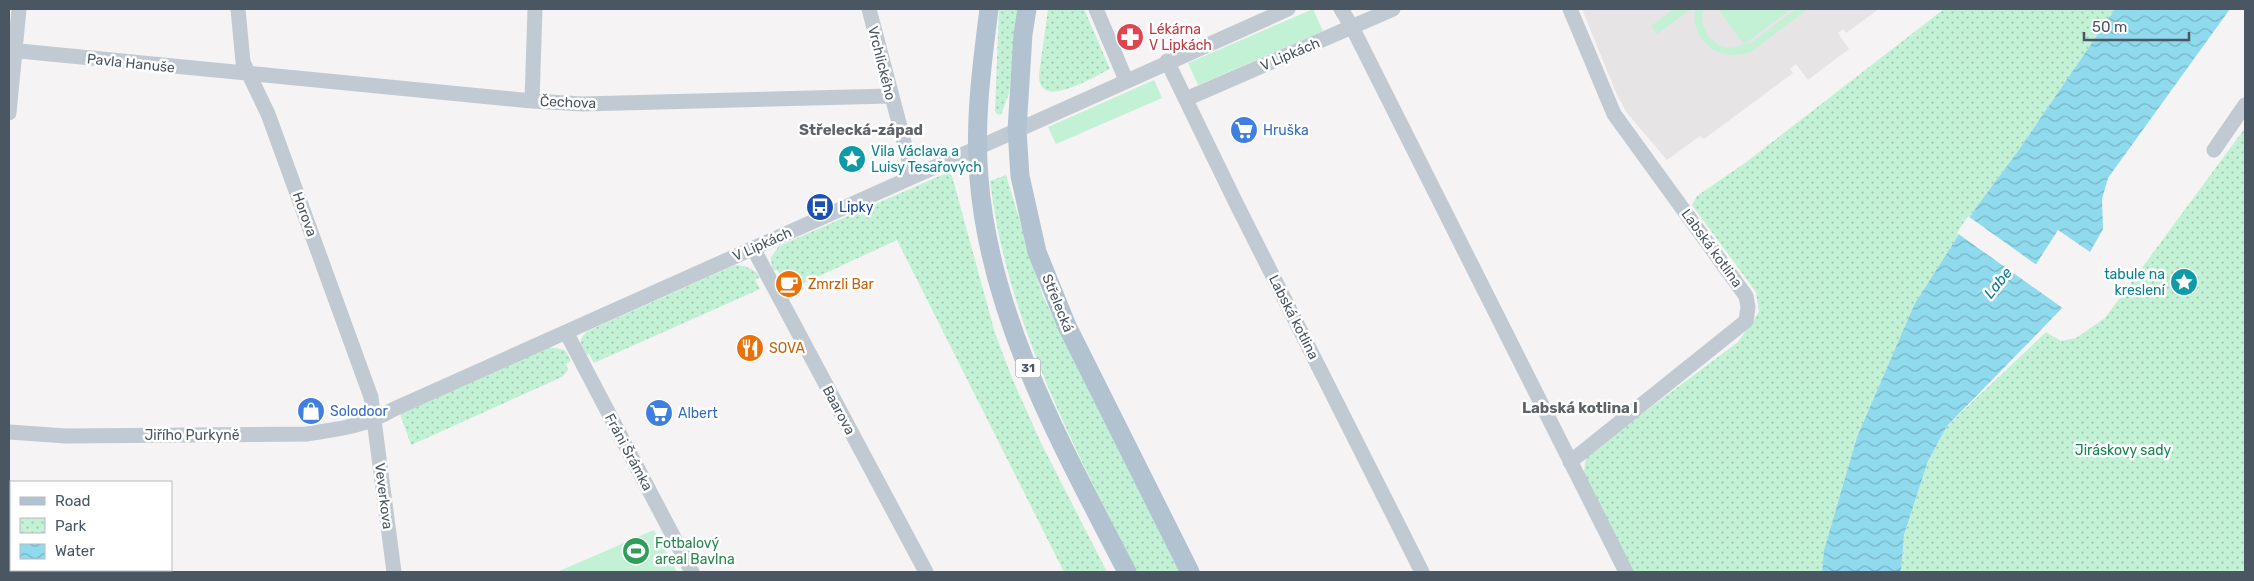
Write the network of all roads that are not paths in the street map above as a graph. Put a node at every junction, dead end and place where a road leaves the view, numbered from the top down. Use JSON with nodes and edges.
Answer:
{"nodes":[{"id":1,"x":19,"y":9,"type":"edge"},
{"id":2,"x":238,"y":9,"type":"edge"},
{"id":3,"x":535,"y":9,"type":"edge"},
{"id":4,"x":869,"y":9,"type":"edge"},
{"id":5,"x":989,"y":9,"type":"edge"},
{"id":6,"x":1028,"y":9,"type":"edge"},
{"id":7,"x":1096,"y":9,"type":"edge"},
{"id":8,"x":1288,"y":9,"type":"edge"},
{"id":9,"x":1341,"y":9,"type":"edge"},
{"id":10,"x":1393,"y":9,"type":"edge"},
{"id":11,"x":1570,"y":9,"type":"edge"},
{"id":12,"x":1352,"y":27,"type":"junction"},
{"id":13,"x":12,"y":50,"type":"edge"},
{"id":14,"x":1167,"y":61,"type":"junction"},
{"id":15,"x":248,"y":74,"type":"junction"},
{"id":16,"x":1126,"y":80,"type":"junction"},
{"id":17,"x":890,"y":96,"type":"junction"},
{"id":18,"x":1186,"y":99,"type":"junction"},
{"id":19,"x":532,"y":101,"type":"junction"},
{"id":20,"x":2245,"y":105,"type":"edge"},
{"id":21,"x":9,"y":113,"type":"edge"},
{"id":22,"x":1017,"y":130,"type":"junction"},
{"id":23,"x":977,"y":148,"type":"junction"},
{"id":24,"x":2214,"y":150,"type":"dead end"},
{"id":25,"x":912,"y":176,"type":"junction"},
{"id":26,"x":753,"y":248,"type":"junction"},
{"id":27,"x":566,"y":332,"type":"junction"},
{"id":28,"x":374,"y":420,"type":"junction"},
{"id":29,"x":9,"y":432,"type":"edge"},
{"id":30,"x":1570,"y":462,"type":"junction"},
{"id":31,"x":394,"y":572,"type":"edge"},
{"id":32,"x":692,"y":572,"type":"edge"},
{"id":33,"x":926,"y":572,"type":"edge"},
{"id":34,"x":1127,"y":572,"type":"edge"},
{"id":35,"x":1190,"y":572,"type":"edge"},
{"id":36,"x":1422,"y":572,"type":"edge"},
{"id":37,"x":1626,"y":572,"type":"edge"}],
"edges":[{"from":1,"to":13,"type":"street"},
{"from":2,"to":15,"type":"street","name":"Horova"},
{"from":3,"to":19,"type":"street"},
{"from":4,"to":17,"type":"street","name":"Vrchlického"},
{"from":5,"to":23,"type":"main road","number":"31"},
{"from":6,"to":22,"type":"main road","name":"Střelecká"},
{"from":7,"to":16,"type":"street"},
{"from":8,"to":14,"type":"street","name":"V Lipkách"},
{"from":9,"to":12,"type":"street"},
{"from":10,"to":12,"type":"street","name":"V Lipkách"},
{"from":11,"to":30,"type":"street","name":"Labská kotlina"},
{"from":12,"to":18,"type":"street","name":"V Lipkách"},
{"from":12,"to":30,"type":"street"},
{"from":13,"to":15,"type":"street","name":"Pavla Hanuše"},
{"from":13,"to":21,"type":"street"},
{"from":14,"to":16,"type":"street","name":"V Lipkách"},
{"from":14,"to":18,"type":"street","name":"Labská kotlina"},
{"from":15,"to":19,"type":"street","name":"Čechova"},
{"from":15,"to":28,"type":"street","name":"Horova"},
{"from":16,"to":22,"type":"street","name":"V Lipkách"},
{"from":17,"to":19,"type":"street","name":"Čechova"},
{"from":17,"to":25,"type":"street","name":"Vrchlického"},
{"from":18,"to":36,"type":"street","name":"Labská kotlina"},
{"from":20,"to":24,"type":"street"},
{"from":22,"to":23,"type":"street","name":"V Lipkách"},
{"from":22,"to":35,"type":"main road","name":"Střelecká"},
{"from":23,"to":25,"type":"street","name":"V Lipkách"},
{"from":23,"to":34,"type":"main road","number":"31"},
{"from":25,"to":26,"type":"street","name":"V Lipkách"},
{"from":26,"to":27,"type":"street","name":"V Lipkách"},
{"from":26,"to":33,"type":"street","name":"Baarova"},
{"from":27,"to":28,"type":"street","name":"V Lipkách"},
{"from":27,"to":32,"type":"street","name":"Fráni Šrámka"},
{"from":28,"to":29,"type":"street","name":"Jiřího Purkyně"},
{"from":28,"to":31,"type":"street","name":"Veverkova"},
{"from":30,"to":37,"type":"street"}]}
